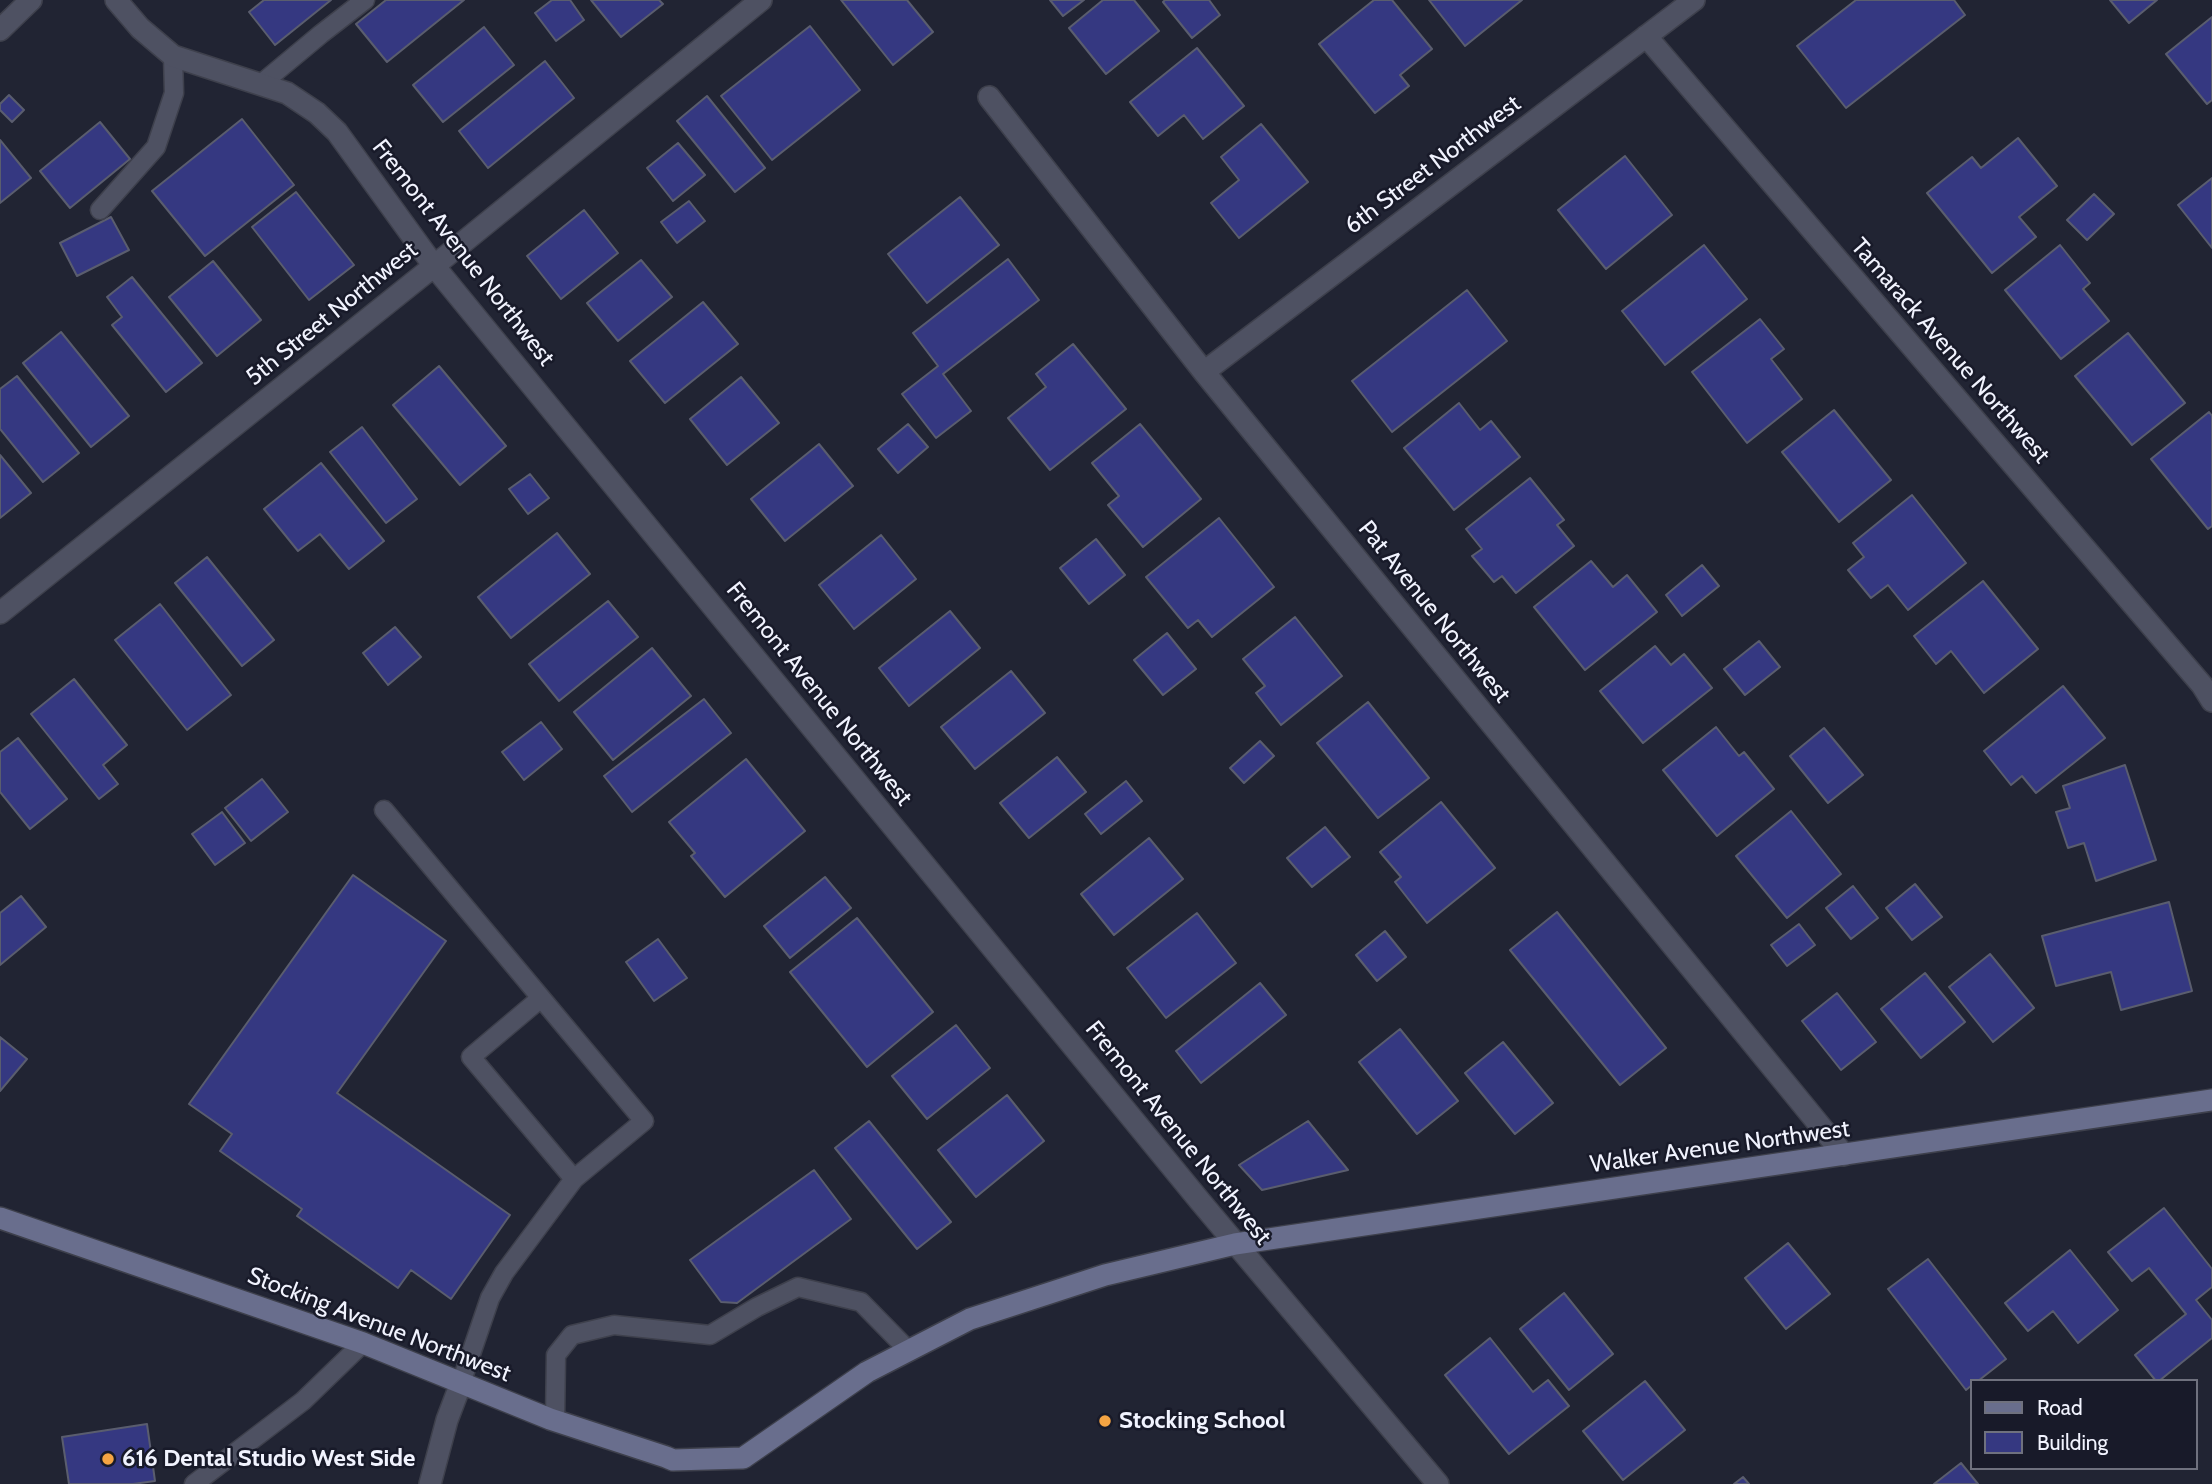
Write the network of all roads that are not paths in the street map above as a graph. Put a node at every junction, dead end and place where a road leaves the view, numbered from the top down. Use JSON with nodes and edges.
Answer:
{"nodes":[{"id":1,"x":31,"y":0,"type":"edge"},
{"id":2,"x":116,"y":0,"type":"edge"},
{"id":3,"x":365,"y":0,"type":"edge"},
{"id":4,"x":761,"y":0,"type":"edge"},
{"id":5,"x":1694,"y":0,"type":"edge"},
{"id":6,"x":0,"y":30,"type":"edge"},
{"id":7,"x":1646,"y":36,"type":"junction"},
{"id":8,"x":173,"y":56,"type":"junction"},
{"id":9,"x":261,"y":85,"type":"junction"},
{"id":10,"x":989,"y":97,"type":"dead end"},
{"id":11,"x":100,"y":210,"type":"dead end"},
{"id":12,"x":434,"y":266,"type":"junction"},
{"id":13,"x":1204,"y":372,"type":"junction"},
{"id":14,"x":0,"y":613,"type":"edge"},
{"id":15,"x":2212,"y":701,"type":"edge"},
{"id":16,"x":384,"y":810,"type":"dead end"},
{"id":17,"x":541,"y":998,"type":"junction"},
{"id":18,"x":2212,"y":1100,"type":"edge"},
{"id":19,"x":1844,"y":1155,"type":"junction"},
{"id":20,"x":574,"y":1179,"type":"junction"},
{"id":21,"x":3,"y":1223,"type":"edge"},
{"id":22,"x":1235,"y":1244,"type":"junction"},
{"id":23,"x":363,"y":1343,"type":"junction"},
{"id":24,"x":909,"y":1351,"type":"junction"},
{"id":25,"x":461,"y":1382,"type":"junction"},
{"id":26,"x":555,"y":1420,"type":"junction"},
{"id":27,"x":743,"y":1458,"type":"joint"},
{"id":28,"x":194,"y":1484,"type":"edge"},
{"id":29,"x":430,"y":1484,"type":"edge"},
{"id":30,"x":1438,"y":1484,"type":"edge"}],
"edges":[{"from":1,"to":6,"type":"street"},
{"from":2,"to":8,"type":"street","name":"Fremont Avenue Northwest"},
{"from":3,"to":9,"type":"lane"},
{"from":4,"to":12,"type":"street","name":"5th Street Northwest"},
{"from":5,"to":7,"type":"street","name":"6th Street Northwest"},
{"from":7,"to":13,"type":"street","name":"6th Street Northwest"},
{"from":7,"to":15,"type":"street","name":"Tamarack Avenue Northwest"},
{"from":8,"to":9,"type":"street","name":"Fremont Avenue Northwest"},
{"from":8,"to":11,"type":"lane"},
{"from":9,"to":12,"type":"street","name":"Fremont Avenue Northwest"},
{"from":10,"to":13,"type":"street","name":"Pat Avenue Northwest"},
{"from":12,"to":14,"type":"street","name":"5th Street Northwest"},
{"from":12,"to":22,"type":"street","name":"Fremont Avenue Northwest"},
{"from":13,"to":19,"type":"street","name":"Pat Avenue Northwest"},
{"from":16,"to":17,"type":"lane"},
{"from":17,"to":20,"type":"lane"},
{"from":17,"to":20,"type":"lane"},
{"from":18,"to":19,"type":"main road","name":"Walker Avenue Northwest"},
{"from":19,"to":22,"type":"main road","name":"Walker Avenue Northwest"},
{"from":20,"to":25,"type":"lane"},
{"from":21,"to":23,"type":"main road","name":"Stocking Avenue Northwest"},
{"from":22,"to":24,"type":"main road","name":"Walker Avenue Northwest"},
{"from":22,"to":30,"type":"street","name":"Fremont Avenue Northwest"},
{"from":23,"to":25,"type":"main road","name":"Stocking Avenue Northwest"},
{"from":23,"to":28,"type":"lane"},
{"from":24,"to":26,"type":"lane"},
{"from":24,"to":27,"type":"main road","name":"Walker Avenue Northwest"},
{"from":25,"to":26,"type":"main road","name":"Stocking Avenue Northwest"},
{"from":25,"to":29,"type":"street"},
{"from":26,"to":27,"type":"main road","name":"Stocking Avenue Northwest"}]}
